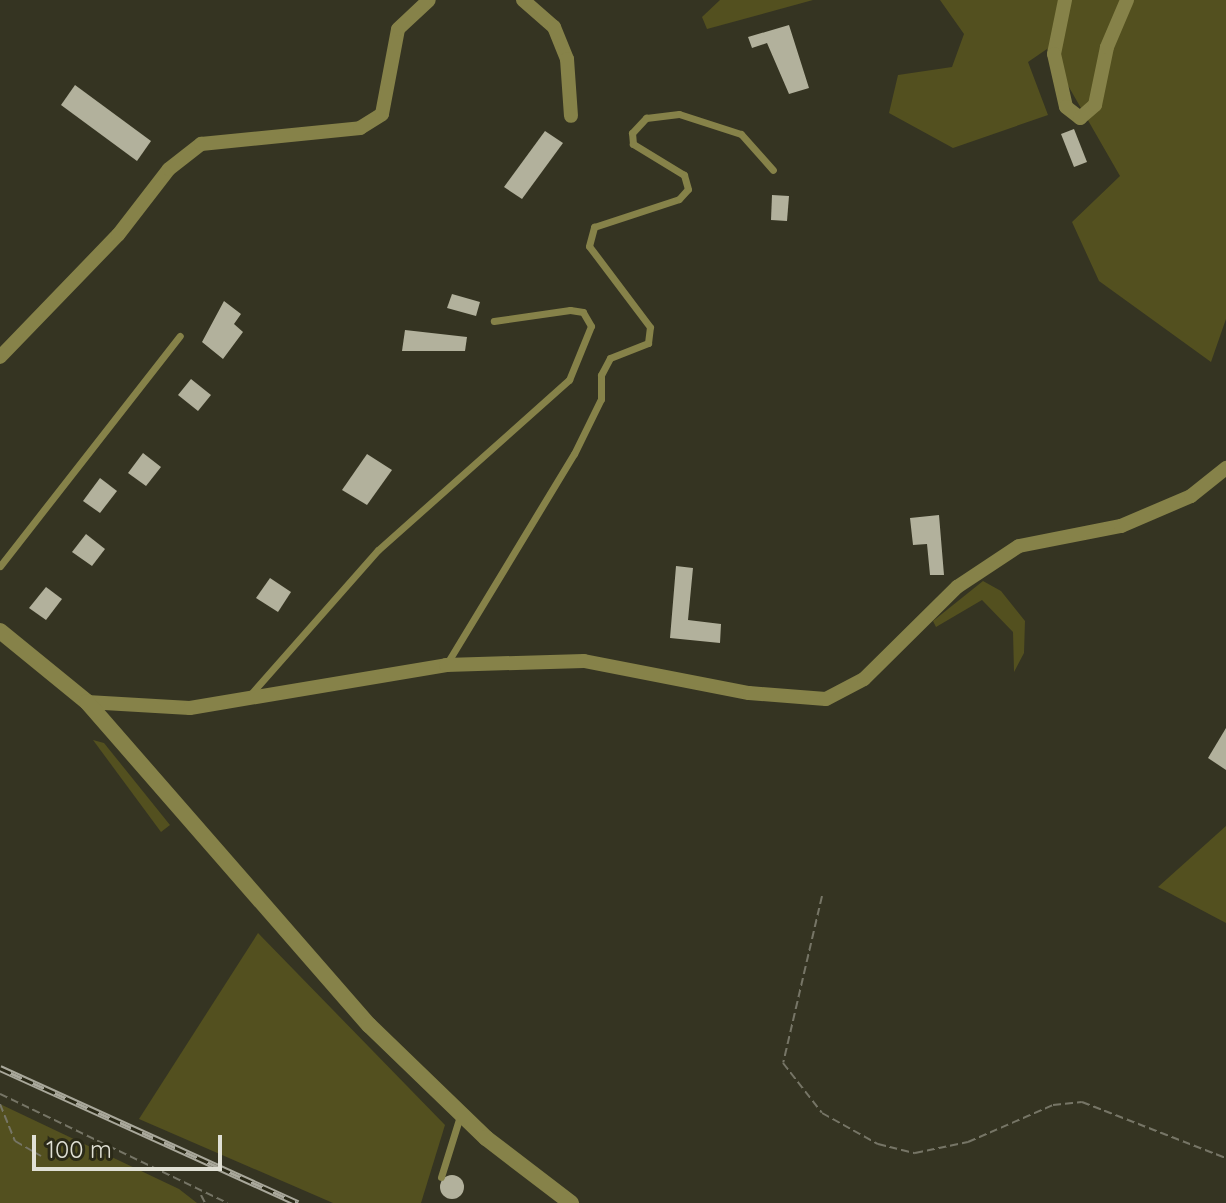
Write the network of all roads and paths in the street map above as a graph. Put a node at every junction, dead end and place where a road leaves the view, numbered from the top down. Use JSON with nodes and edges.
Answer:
{"nodes":[{"id":1,"x":429,"y":0,"type":"edge"},
{"id":2,"x":523,"y":0,"type":"edge"},
{"id":3,"x":1065,"y":0,"type":"edge"},
{"id":4,"x":1127,"y":0,"type":"edge"},
{"id":5,"x":571,"y":116,"type":"dead end"},
{"id":6,"x":773,"y":170,"type":"dead end"},
{"id":7,"x":494,"y":321,"type":"dead end"},
{"id":8,"x":180,"y":336,"type":"dead end"},
{"id":9,"x":0,"y":357,"type":"edge"},
{"id":10,"x":1226,"y":468,"type":"edge"},
{"id":11,"x":0,"y":566,"type":"edge"},
{"id":12,"x":0,"y":631,"type":"edge"},
{"id":13,"x":446,"y":665,"type":"junction"},
{"id":14,"x":245,"y":700,"type":"junction"},
{"id":15,"x":87,"y":702,"type":"junction"},
{"id":16,"x":822,"y":896,"type":"dead end"},
{"id":17,"x":0,"y":1094,"type":"edge"},
{"id":18,"x":0,"y":1104,"type":"edge"},
{"id":19,"x":461,"y":1114,"type":"junction"},
{"id":20,"x":41,"y":1156,"type":"dead end"},
{"id":21,"x":1226,"y":1158,"type":"edge"},
{"id":22,"x":441,"y":1177,"type":"dead end"},
{"id":23,"x":201,"y":1194,"type":"junction"},
{"id":24,"x":205,"y":1203,"type":"edge"},
{"id":25,"x":227,"y":1203,"type":"edge"},
{"id":26,"x":571,"y":1203,"type":"edge"}],
"edges":[{"from":1,"to":9,"type":"street"},
{"from":2,"to":5,"type":"street"},
{"from":3,"to":4,"type":"street"},
{"from":6,"to":13,"type":"lane"},
{"from":7,"to":14,"type":"lane"},
{"from":8,"to":11,"type":"lane"},
{"from":10,"to":13,"type":"street"},
{"from":12,"to":15,"type":"street"},
{"from":13,"to":14,"type":"street"},
{"from":14,"to":15,"type":"street"},
{"from":15,"to":19,"type":"street"},
{"from":16,"to":21,"type":"path"},
{"from":17,"to":23,"type":"path"},
{"from":18,"to":20,"type":"path"},
{"from":19,"to":22,"type":"lane"},
{"from":19,"to":26,"type":"street"},
{"from":23,"to":24,"type":"path"},
{"from":23,"to":25,"type":"path"}]}
